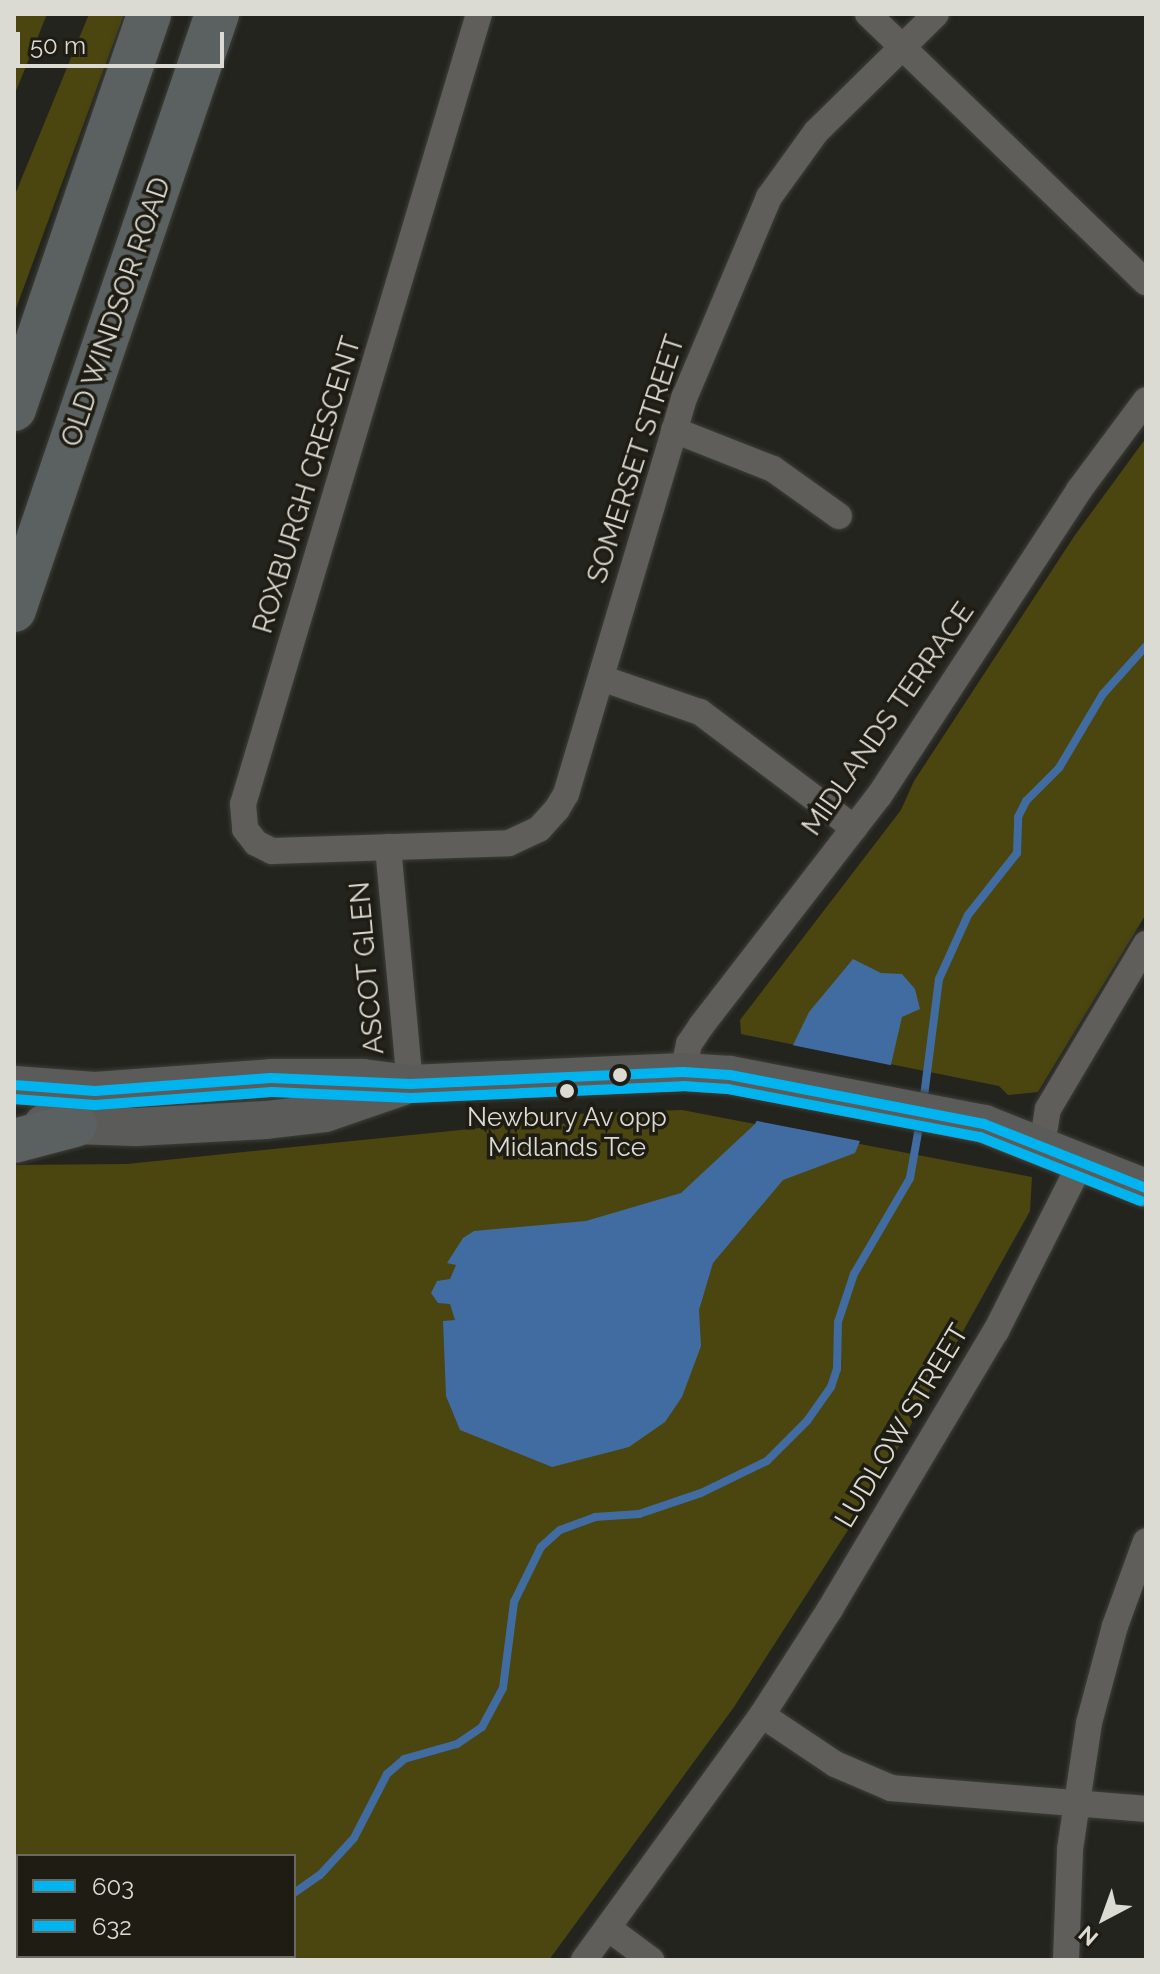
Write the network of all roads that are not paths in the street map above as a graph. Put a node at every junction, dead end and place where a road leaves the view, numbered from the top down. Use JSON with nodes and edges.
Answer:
{"nodes":[{"id":1,"x":149,"y":14,"type":"edge"},
{"id":2,"x":217,"y":14,"type":"edge"},
{"id":3,"x":479,"y":14,"type":"edge"},
{"id":4,"x":868,"y":14,"type":"edge"},
{"id":5,"x":936,"y":14,"type":"edge"},
{"id":6,"x":903,"y":50,"type":"junction"},
{"id":7,"x":1146,"y":282,"type":"edge"},
{"id":8,"x":1146,"y":400,"type":"edge"},
{"id":9,"x":14,"y":409,"type":"edge"},
{"id":10,"x":674,"y":430,"type":"junction"},
{"id":11,"x":839,"y":516,"type":"dead end"},
{"id":12,"x":14,"y":610,"type":"edge"},
{"id":13,"x":601,"y":678,"type":"junction"},
{"id":14,"x":854,"y":828,"type":"junction"},
{"id":15,"x":388,"y":847,"type":"junction"},
{"id":16,"x":1146,"y":944,"type":"edge"},
{"id":17,"x":683,"y":1072,"type":"junction"},
{"id":18,"x":410,"y":1084,"type":"junction"},
{"id":19,"x":14,"y":1085,"type":"edge"},
{"id":20,"x":14,"y":1123,"type":"edge"},
{"id":21,"x":984,"y":1124,"type":"junction"},
{"id":22,"x":75,"y":1125,"type":"junction"},
{"id":23,"x":1045,"y":1127,"type":"junction"},
{"id":24,"x":14,"y":1141,"type":"edge"},
{"id":25,"x":1082,"y":1161,"type":"junction"},
{"id":26,"x":1146,"y":1164,"type":"edge"},
{"id":27,"x":1146,"y":1188,"type":"edge"},
{"id":28,"x":1146,"y":1541,"type":"edge"},
{"id":29,"x":762,"y":1715,"type":"junction"},
{"id":30,"x":1076,"y":1805,"type":"junction"},
{"id":31,"x":1146,"y":1809,"type":"edge"},
{"id":32,"x":608,"y":1928,"type":"junction"},
{"id":33,"x":584,"y":1960,"type":"edge"},
{"id":34,"x":651,"y":1960,"type":"edge"},
{"id":35,"x":1066,"y":1960,"type":"edge"}],
"edges":[{"from":1,"to":9,"type":"highway"},
{"from":2,"to":12,"type":"highway","name":"OLD WINDSOR ROAD"},
{"from":3,"to":15,"type":"street","name":"ROXBURGH CRESCENT"},
{"from":4,"to":6,"type":"street"},
{"from":5,"to":6,"type":"street","name":"SOMERSET STREET"},
{"from":6,"to":7,"type":"street"},
{"from":6,"to":10,"type":"street","name":"SOMERSET STREET"},
{"from":8,"to":14,"type":"street","name":"MIDLANDS TERRACE"},
{"from":10,"to":11,"type":"street"},
{"from":10,"to":13,"type":"street","name":"SOMERSET STREET"},
{"from":13,"to":14,"type":"street"},
{"from":13,"to":15,"type":"street","name":"SOMERSET STREET"},
{"from":14,"to":17,"type":"street","name":"MIDLANDS TERRACE"},
{"from":15,"to":18,"type":"street","name":"ASCOT GLEN"},
{"from":16,"to":23,"type":"street"},
{"from":17,"to":18,"type":"main road"},
{"from":17,"to":21,"type":"main road"},
{"from":18,"to":19,"type":"main road"},
{"from":18,"to":22,"type":"main road"},
{"from":20,"to":22,"type":"main road"},
{"from":21,"to":23,"type":"main road"},
{"from":21,"to":25,"type":"main road"},
{"from":22,"to":24,"type":"highway"},
{"from":23,"to":26,"type":"main road"},
{"from":25,"to":27,"type":"main road"},
{"from":25,"to":29,"type":"street","name":"LUDLOW STREET"},
{"from":28,"to":30,"type":"street"},
{"from":29,"to":30,"type":"street"},
{"from":29,"to":32,"type":"street","name":"LUDLOW STREET"},
{"from":30,"to":31,"type":"street"},
{"from":30,"to":35,"type":"street"},
{"from":32,"to":33,"type":"street","name":"LUDLOW STREET"},
{"from":32,"to":34,"type":"street"}]}
